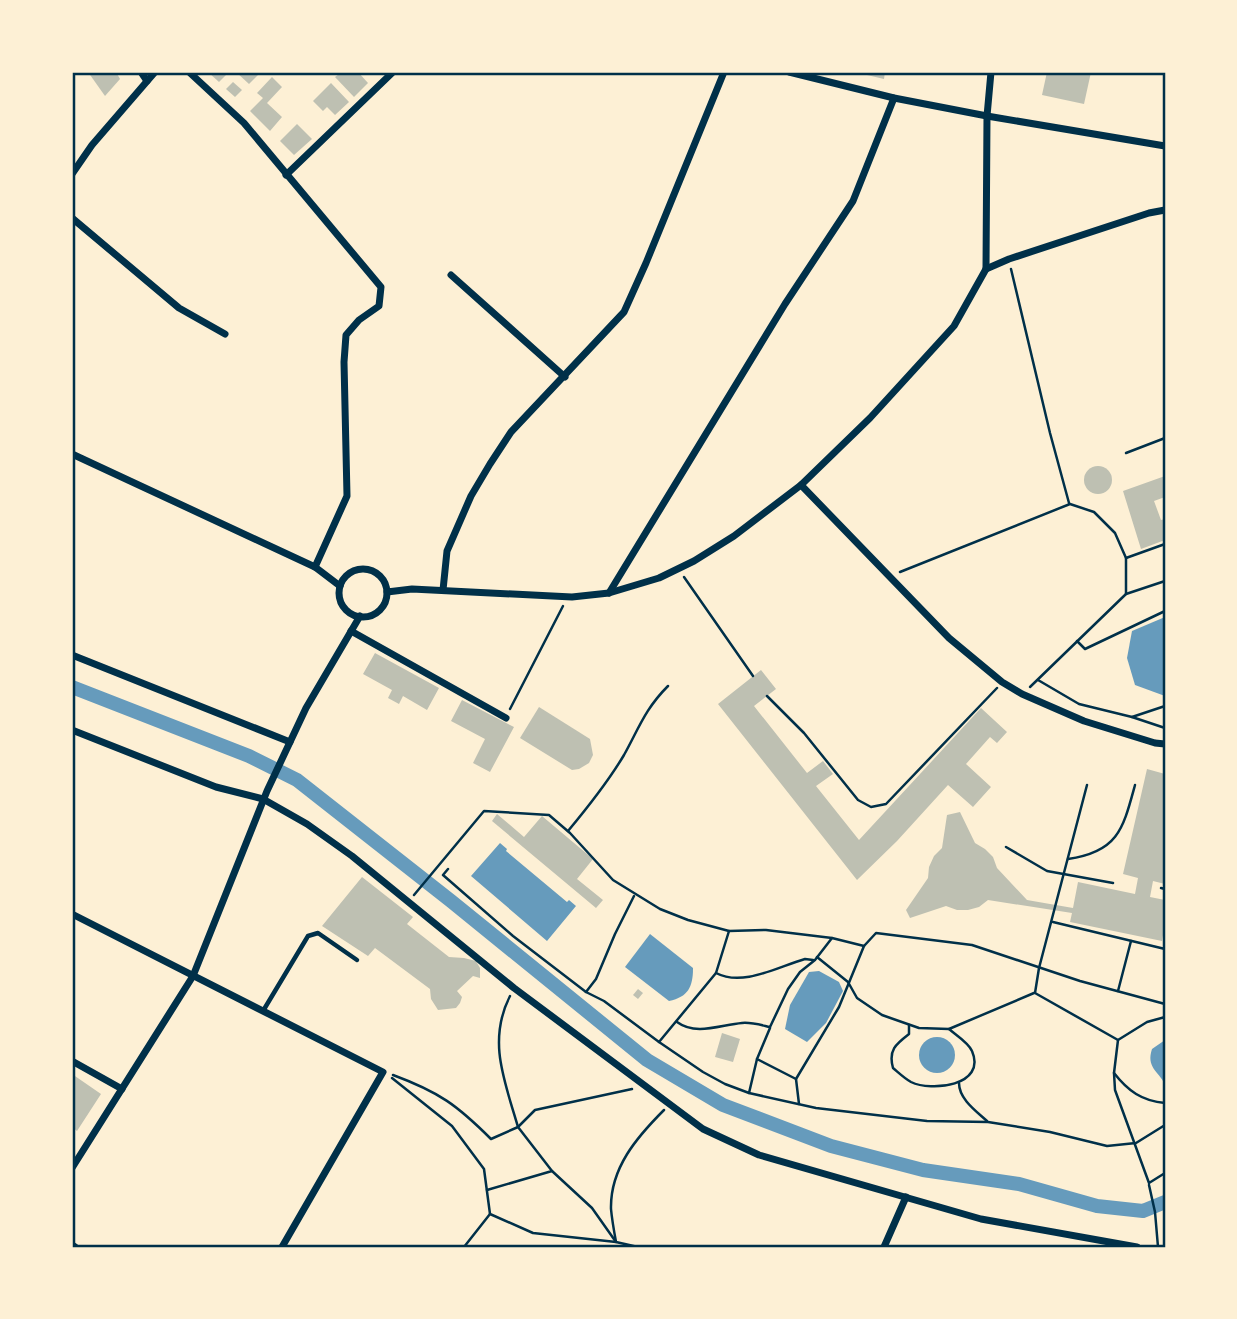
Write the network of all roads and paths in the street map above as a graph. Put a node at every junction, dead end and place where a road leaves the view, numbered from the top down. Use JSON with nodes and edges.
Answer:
{"nodes":[{"id":1,"x":141,"y":72,"type":"edge"},
{"id":2,"x":155,"y":72,"type":"edge"},
{"id":3,"x":189,"y":72,"type":"edge"},
{"id":4,"x":393,"y":72,"type":"edge"},
{"id":5,"x":724,"y":72,"type":"edge"},
{"id":6,"x":789,"y":72,"type":"edge"},
{"id":7,"x":991,"y":72,"type":"edge"},
{"id":8,"x":147,"y":81,"type":"junction"},
{"id":9,"x":894,"y":98,"type":"junction"},
{"id":10,"x":987,"y":116,"type":"junction"},
{"id":11,"x":1165,"y":146,"type":"edge"},
{"id":12,"x":72,"y":174,"type":"edge"},
{"id":13,"x":286,"y":175,"type":"junction"},
{"id":14,"x":1165,"y":210,"type":"edge"},
{"id":15,"x":72,"y":218,"type":"edge"},
{"id":16,"x":1009,"y":259,"type":"junction"},
{"id":17,"x":986,"y":269,"type":"junction"},
{"id":18,"x":451,"y":275,"type":"dead end"},
{"id":19,"x":225,"y":334,"type":"dead end"},
{"id":20,"x":565,"y":377,"type":"junction"},
{"id":21,"x":1165,"y":438,"type":"edge"},
{"id":22,"x":1126,"y":453,"type":"dead end"},
{"id":23,"x":72,"y":454,"type":"edge"},
{"id":24,"x":801,"y":485,"type":"junction"},
{"id":25,"x":1070,"y":504,"type":"junction"},
{"id":26,"x":1165,"y":544,"type":"edge"},
{"id":27,"x":1126,"y":558,"type":"junction"},
{"id":28,"x":315,"y":567,"type":"junction"},
{"id":29,"x":678,"y":569,"type":"junction"},
{"id":30,"x":890,"y":576,"type":"junction"},
{"id":31,"x":1165,"y":580,"type":"edge"},
{"id":32,"x":340,"y":586,"type":"junction"},
{"id":33,"x":443,"y":590,"type":"junction"},
{"id":34,"x":387,"y":592,"type":"junction"},
{"id":35,"x":609,"y":593,"type":"junction"},
{"id":36,"x":1126,"y":594,"type":"junction"},
{"id":37,"x":568,"y":597,"type":"junction"},
{"id":38,"x":1165,"y":611,"type":"edge"},
{"id":39,"x":360,"y":617,"type":"junction"},
{"id":40,"x":351,"y":631,"type":"junction"},
{"id":41,"x":1077,"y":641,"type":"junction"},
{"id":42,"x":72,"y":655,"type":"edge"},
{"id":43,"x":753,"y":676,"type":"dead end"},
{"id":44,"x":1002,"y":682,"type":"junction"},
{"id":45,"x":668,"y":686,"type":"dead end"},
{"id":46,"x":767,"y":696,"type":"dead end"},
{"id":47,"x":1165,"y":706,"type":"edge"},
{"id":48,"x":1132,"y":717,"type":"junction"},
{"id":49,"x":506,"y":718,"type":"joint"},
{"id":50,"x":1165,"y":727,"type":"edge"},
{"id":51,"x":72,"y":730,"type":"edge"},
{"id":52,"x":1165,"y":744,"type":"edge"},
{"id":53,"x":289,"y":745,"type":"junction"},
{"id":54,"x":1087,"y":785,"type":"dead end"},
{"id":55,"x":1135,"y":785,"type":"dead end"},
{"id":56,"x":265,"y":795,"type":"junction"},
{"id":57,"x":568,"y":831,"type":"junction"},
{"id":58,"x":1006,"y":847,"type":"dead end"},
{"id":59,"x":1068,"y":859,"type":"junction"},
{"id":60,"x":448,"y":869,"type":"dead end"},
{"id":61,"x":1064,"y":874,"type":"junction"},
{"id":62,"x":1113,"y":883,"type":"dead end"},
{"id":63,"x":422,"y":885,"type":"dead end"},
{"id":64,"x":635,"y":895,"type":"junction"},
{"id":65,"x":72,"y":914,"type":"edge"},
{"id":66,"x":1051,"y":922,"type":"junction"},
{"id":67,"x":729,"y":931,"type":"junction"},
{"id":68,"x":832,"y":938,"type":"junction"},
{"id":69,"x":1131,"y":941,"type":"junction"},
{"id":70,"x":864,"y":946,"type":"junction"},
{"id":71,"x":1165,"y":949,"type":"edge"},
{"id":72,"x":816,"y":959,"type":"junction"},
{"id":73,"x":357,"y":960,"type":"dead end"},
{"id":74,"x":1039,"y":968,"type":"junction"},
{"id":75,"x":716,"y":972,"type":"junction"},
{"id":76,"x":193,"y":976,"type":"junction"},
{"id":77,"x":848,"y":982,"type":"junction"},
{"id":78,"x":514,"y":988,"type":"junction"},
{"id":79,"x":1118,"y":991,"type":"junction"},
{"id":80,"x":586,"y":992,"type":"junction"},
{"id":81,"x":1035,"y":993,"type":"junction"},
{"id":82,"x":1165,"y":1004,"type":"edge"},
{"id":83,"x":263,"y":1011,"type":"junction"},
{"id":84,"x":1165,"y":1017,"type":"edge"},
{"id":85,"x":675,"y":1021,"type":"junction"},
{"id":86,"x":909,"y":1025,"type":"junction"},
{"id":87,"x":770,"y":1027,"type":"junction"},
{"id":88,"x":949,"y":1029,"type":"junction"},
{"id":89,"x":1118,"y":1040,"type":"junction"},
{"id":90,"x":659,"y":1042,"type":"junction"},
{"id":91,"x":757,"y":1059,"type":"junction"},
{"id":92,"x":72,"y":1060,"type":"edge"},
{"id":93,"x":383,"y":1072,"type":"junction"},
{"id":94,"x":1114,"y":1073,"type":"junction"},
{"id":95,"x":796,"y":1079,"type":"junction"},
{"id":96,"x":959,"y":1083,"type":"junction"},
{"id":97,"x":646,"y":1086,"type":"junction"},
{"id":98,"x":122,"y":1089,"type":"junction"},
{"id":99,"x":749,"y":1093,"type":"junction"},
{"id":100,"x":1165,"y":1103,"type":"edge"},
{"id":101,"x":670,"y":1104,"type":"junction"},
{"id":102,"x":799,"y":1105,"type":"junction"},
{"id":103,"x":988,"y":1122,"type":"junction"},
{"id":104,"x":1165,"y":1125,"type":"edge"},
{"id":105,"x":518,"y":1126,"type":"junction"},
{"id":106,"x":1136,"y":1143,"type":"junction"},
{"id":107,"x":72,"y":1168,"type":"edge"},
{"id":108,"x":552,"y":1171,"type":"junction"},
{"id":109,"x":1165,"y":1173,"type":"edge"},
{"id":110,"x":1149,"y":1183,"type":"junction"},
{"id":111,"x":487,"y":1190,"type":"junction"},
{"id":112,"x":906,"y":1197,"type":"junction"},
{"id":113,"x":490,"y":1214,"type":"junction"},
{"id":114,"x":616,"y":1242,"type":"junction"},
{"id":115,"x":282,"y":1247,"type":"edge"},
{"id":116,"x":464,"y":1247,"type":"edge"},
{"id":117,"x":616,"y":1247,"type":"edge"},
{"id":118,"x":638,"y":1247,"type":"edge"},
{"id":119,"x":884,"y":1247,"type":"edge"},
{"id":120,"x":1137,"y":1247,"type":"edge"},
{"id":121,"x":1158,"y":1247,"type":"edge"}],
"edges":[{"from":1,"to":8,"type":"street"},
{"from":2,"to":8,"type":"street"},
{"from":3,"to":13,"type":"street"},
{"from":4,"to":13,"type":"street"},
{"from":5,"to":20,"type":"street"},
{"from":6,"to":9,"type":"street"},
{"from":7,"to":10,"type":"street"},
{"from":8,"to":12,"type":"street"},
{"from":9,"to":10,"type":"street"},
{"from":9,"to":35,"type":"street"},
{"from":10,"to":11,"type":"street"},
{"from":10,"to":17,"type":"street"},
{"from":13,"to":28,"type":"street"},
{"from":14,"to":16,"type":"street"},
{"from":15,"to":19,"type":"street"},
{"from":16,"to":17,"type":"street"},
{"from":16,"to":25,"type":"path"},
{"from":17,"to":24,"type":"street"},
{"from":18,"to":20,"type":"street"},
{"from":20,"to":33,"type":"street"},
{"from":21,"to":22,"type":"path"},
{"from":23,"to":28,"type":"street"},
{"from":24,"to":29,"type":"street"},
{"from":24,"to":30,"type":"street"},
{"from":25,"to":27,"type":"path"},
{"from":25,"to":30,"type":"path"},
{"from":26,"to":27,"type":"path"},
{"from":27,"to":36,"type":"path"},
{"from":28,"to":32,"type":"street"},
{"from":29,"to":35,"type":"street"},
{"from":29,"to":43,"type":"path"},
{"from":30,"to":44,"type":"street"},
{"from":31,"to":36,"type":"path"},
{"from":32,"to":34,"type":"street"},
{"from":32,"to":39,"type":"street"},
{"from":33,"to":34,"type":"street"},
{"from":33,"to":37,"type":"street"},
{"from":34,"to":39,"type":"street"},
{"from":35,"to":37,"type":"street"},
{"from":36,"to":41,"type":"path"},
{"from":37,"to":49,"type":"path"},
{"from":38,"to":41,"type":"path"},
{"from":39,"to":40,"type":"street"},
{"from":40,"to":49,"type":"street"},
{"from":40,"to":53,"type":"street"},
{"from":41,"to":48,"type":"path"},
{"from":42,"to":53,"type":"street"},
{"from":44,"to":46,"type":"path"},
{"from":44,"to":52,"type":"street"},
{"from":45,"to":57,"type":"path"},
{"from":47,"to":48,"type":"path"},
{"from":48,"to":50,"type":"path"},
{"from":51,"to":56,"type":"street"},
{"from":53,"to":56,"type":"street"},
{"from":54,"to":59,"type":"path"},
{"from":55,"to":59,"type":"path"},
{"from":56,"to":76,"type":"street"},
{"from":56,"to":78,"type":"street"},
{"from":57,"to":63,"type":"path"},
{"from":57,"to":64,"type":"path"},
{"from":58,"to":61,"type":"path"},
{"from":59,"to":61,"type":"path"},
{"from":60,"to":80,"type":"path"},
{"from":61,"to":62,"type":"path"},
{"from":61,"to":66,"type":"path"},
{"from":64,"to":67,"type":"path"},
{"from":64,"to":80,"type":"path"},
{"from":65,"to":76,"type":"street"},
{"from":66,"to":69,"type":"path"},
{"from":66,"to":74,"type":"path"},
{"from":67,"to":68,"type":"path"},
{"from":67,"to":75,"type":"path"},
{"from":68,"to":70,"type":"path"},
{"from":68,"to":72,"type":"path"},
{"from":69,"to":71,"type":"path"},
{"from":69,"to":79,"type":"path"},
{"from":70,"to":74,"type":"path"},
{"from":70,"to":77,"type":"path"},
{"from":72,"to":75,"type":"path"},
{"from":72,"to":77,"type":"path"},
{"from":72,"to":87,"type":"path"},
{"from":73,"to":83,"type":"lane"},
{"from":74,"to":79,"type":"path"},
{"from":74,"to":81,"type":"path"},
{"from":75,"to":85,"type":"path"},
{"from":76,"to":83,"type":"street"},
{"from":76,"to":98,"type":"street"},
{"from":77,"to":86,"type":"path"},
{"from":77,"to":95,"type":"path"},
{"from":78,"to":97,"type":"street"},
{"from":78,"to":105,"type":"path"},
{"from":79,"to":82,"type":"path"},
{"from":80,"to":90,"type":"path"},
{"from":81,"to":88,"type":"path"},
{"from":81,"to":89,"type":"path"},
{"from":83,"to":93,"type":"street"},
{"from":84,"to":89,"type":"path"},
{"from":85,"to":87,"type":"path"},
{"from":85,"to":90,"type":"path"},
{"from":86,"to":88,"type":"path"},
{"from":86,"to":96,"type":"path"},
{"from":87,"to":91,"type":"path"},
{"from":88,"to":96,"type":"path"},
{"from":89,"to":94,"type":"path"},
{"from":90,"to":99,"type":"path"},
{"from":91,"to":95,"type":"path"},
{"from":91,"to":99,"type":"path"},
{"from":92,"to":98,"type":"street"},
{"from":93,"to":105,"type":"path"},
{"from":93,"to":111,"type":"path"},
{"from":93,"to":115,"type":"street"},
{"from":94,"to":100,"type":"path"},
{"from":94,"to":106,"type":"path"},
{"from":95,"to":102,"type":"path"},
{"from":96,"to":103,"type":"path"},
{"from":97,"to":101,"type":"street"},
{"from":97,"to":105,"type":"path"},
{"from":98,"to":107,"type":"street"},
{"from":99,"to":102,"type":"path"},
{"from":101,"to":112,"type":"street"},
{"from":101,"to":114,"type":"path"},
{"from":102,"to":103,"type":"path"},
{"from":103,"to":106,"type":"path"},
{"from":104,"to":106,"type":"path"},
{"from":105,"to":108,"type":"path"},
{"from":106,"to":110,"type":"path"},
{"from":108,"to":111,"type":"path"},
{"from":108,"to":114,"type":"path"},
{"from":109,"to":110,"type":"path"},
{"from":110,"to":121,"type":"path"},
{"from":111,"to":113,"type":"path"},
{"from":112,"to":119,"type":"street"},
{"from":112,"to":120,"type":"street"},
{"from":113,"to":114,"type":"path"},
{"from":113,"to":116,"type":"path"},
{"from":114,"to":117,"type":"path"},
{"from":114,"to":118,"type":"path"}]}
